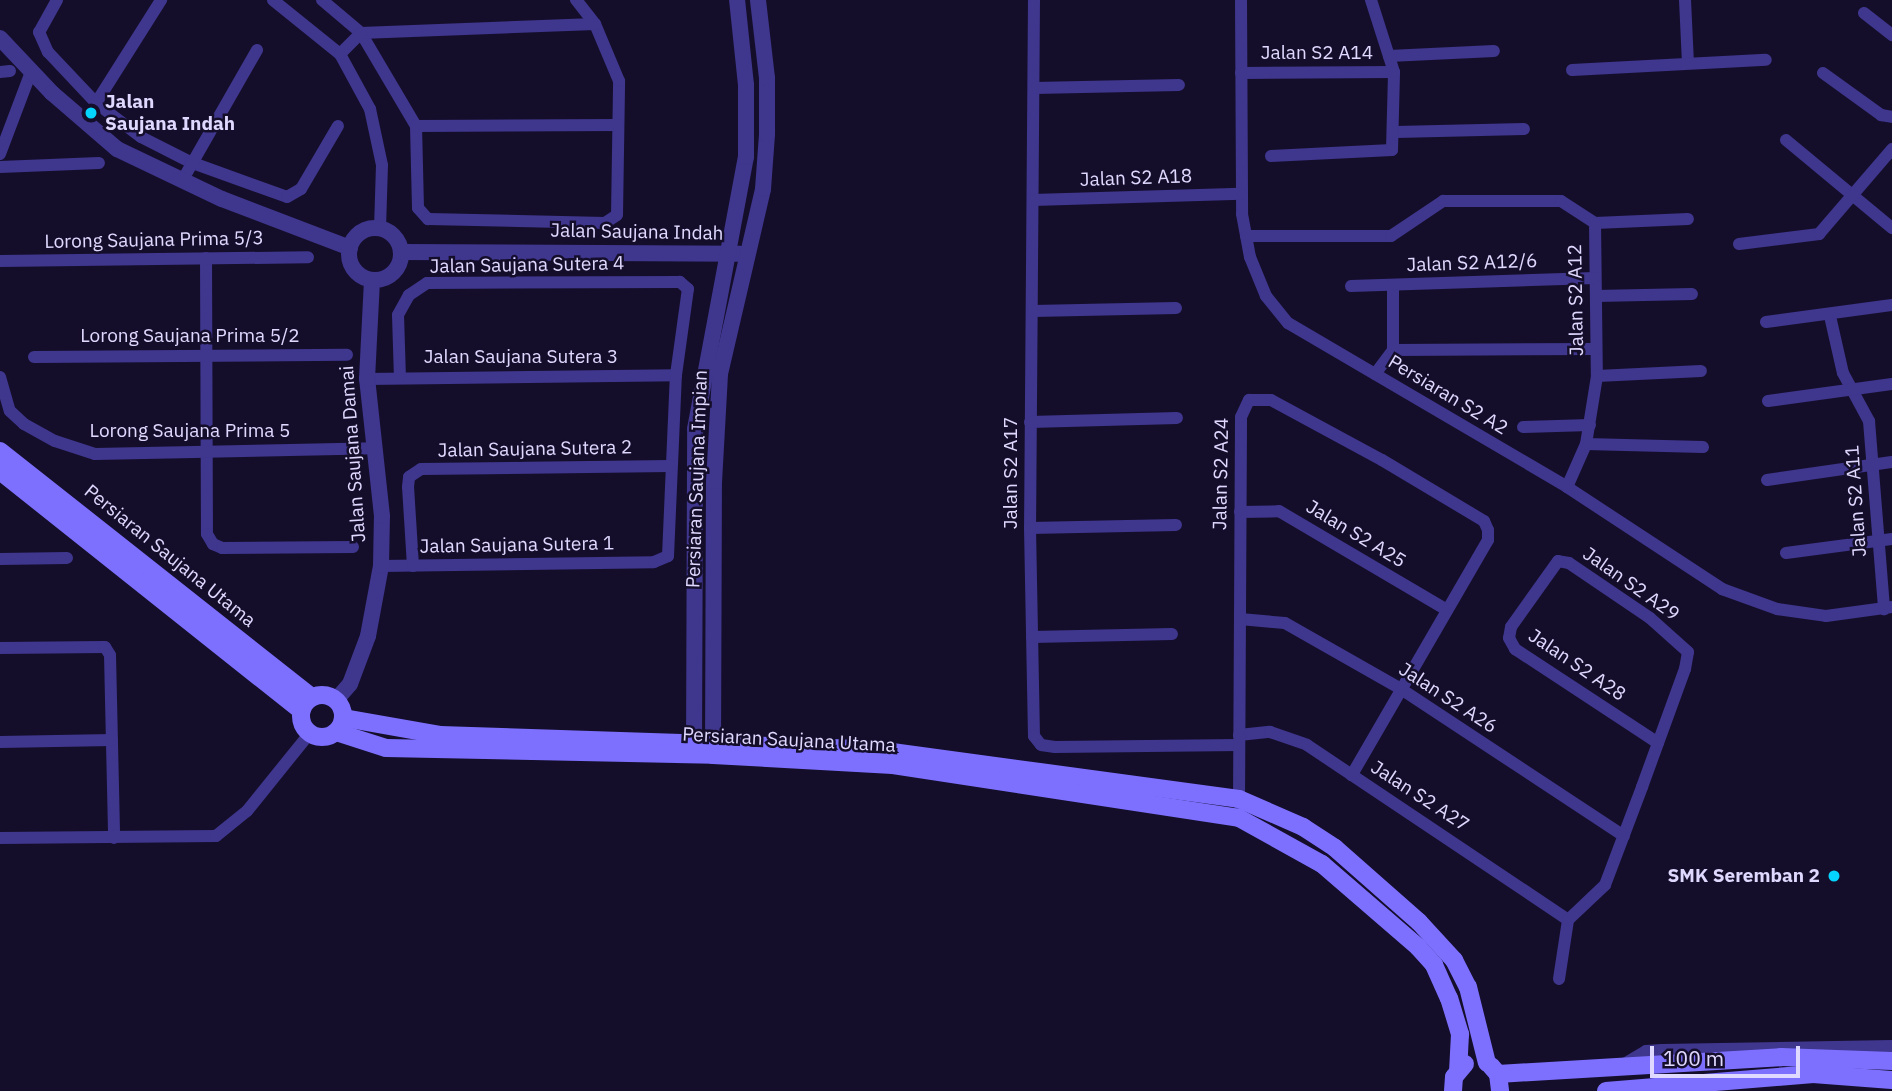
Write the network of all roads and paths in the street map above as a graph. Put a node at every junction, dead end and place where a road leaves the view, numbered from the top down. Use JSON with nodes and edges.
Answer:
{"nodes":[{"id":1,"x":57,"y":0,"type":"edge"},
{"id":2,"x":161,"y":0,"type":"edge"},
{"id":3,"x":273,"y":0,"type":"edge"},
{"id":4,"x":322,"y":0,"type":"edge"},
{"id":5,"x":576,"y":0,"type":"edge"},
{"id":6,"x":737,"y":0,"type":"edge"},
{"id":7,"x":758,"y":0,"type":"edge"},
{"id":8,"x":1034,"y":0,"type":"edge"},
{"id":9,"x":1241,"y":0,"type":"edge"},
{"id":10,"x":1371,"y":0,"type":"edge"},
{"id":11,"x":1685,"y":0,"type":"edge"},
{"id":12,"x":1864,"y":13,"type":"dead end"},
{"id":13,"x":595,"y":24,"type":"junction"},
{"id":14,"x":361,"y":33,"type":"junction"},
{"id":15,"x":1892,"y":35,"type":"edge"},
{"id":16,"x":0,"y":38,"type":"edge"},
{"id":17,"x":257,"y":50,"type":"dead end"},
{"id":18,"x":1494,"y":51,"type":"dead end"},
{"id":19,"x":340,"y":54,"type":"junction"},
{"id":20,"x":1389,"y":56,"type":"junction"},
{"id":21,"x":1766,"y":60,"type":"dead end"},
{"id":22,"x":1688,"y":63,"type":"junction"},
{"id":23,"x":1572,"y":70,"type":"dead end"},
{"id":24,"x":31,"y":72,"type":"junction"},
{"id":25,"x":1394,"y":72,"type":"junction"},
{"id":26,"x":1241,"y":73,"type":"junction"},
{"id":27,"x":1823,"y":74,"type":"dead end"},
{"id":28,"x":1179,"y":85,"type":"dead end"},
{"id":29,"x":1034,"y":88,"type":"junction"},
{"id":30,"x":96,"y":103,"type":"junction"},
{"id":31,"x":1892,"y":117,"type":"edge"},
{"id":32,"x":618,"y":125,"type":"junction"},
{"id":33,"x":416,"y":126,"type":"junction"},
{"id":34,"x":338,"y":127,"type":"dead end"},
{"id":35,"x":1524,"y":129,"type":"dead end"},
{"id":36,"x":1396,"y":132,"type":"junction"},
{"id":37,"x":1786,"y":140,"type":"dead end"},
{"id":38,"x":1892,"y":149,"type":"edge"},
{"id":39,"x":0,"y":154,"type":"edge"},
{"id":40,"x":1271,"y":156,"type":"dead end"},
{"id":41,"x":190,"y":162,"type":"junction"},
{"id":42,"x":99,"y":163,"type":"dead end"},
{"id":43,"x":0,"y":167,"type":"edge"},
{"id":44,"x":182,"y":181,"type":"junction"},
{"id":45,"x":1853,"y":193,"type":"junction"},
{"id":46,"x":1241,"y":194,"type":"junction"},
{"id":47,"x":1032,"y":200,"type":"junction"},
{"id":48,"x":1688,"y":219,"type":"dead end"},
{"id":49,"x":1594,"y":223,"type":"junction"},
{"id":50,"x":380,"y":228,"type":"junction"},
{"id":51,"x":1892,"y":228,"type":"edge"},
{"id":52,"x":1246,"y":236,"type":"junction"},
{"id":53,"x":1739,"y":244,"type":"dead end"},
{"id":54,"x":349,"y":248,"type":"junction"},
{"id":55,"x":402,"y":252,"type":"junction"},
{"id":56,"x":738,"y":254,"type":"junction"},
{"id":57,"x":308,"y":257,"type":"dead end"},
{"id":58,"x":206,"y":258,"type":"junction"},
{"id":59,"x":0,"y":261,"type":"edge"},
{"id":60,"x":1595,"y":278,"type":"junction"},
{"id":61,"x":372,"y":280,"type":"junction"},
{"id":62,"x":1393,"y":285,"type":"junction"},
{"id":63,"x":1351,"y":286,"type":"dead end"},
{"id":64,"x":1692,"y":294,"type":"dead end"},
{"id":65,"x":1596,"y":296,"type":"junction"},
{"id":66,"x":1892,"y":305,"type":"edge"},
{"id":67,"x":1176,"y":308,"type":"dead end"},
{"id":68,"x":1032,"y":311,"type":"junction"},
{"id":69,"x":1830,"y":316,"type":"junction"},
{"id":70,"x":1766,"y":322,"type":"dead end"},
{"id":71,"x":1596,"y":349,"type":"junction"},
{"id":72,"x":1394,"y":350,"type":"junction"},
{"id":73,"x":206,"y":354,"type":"junction"},
{"id":74,"x":347,"y":355,"type":"dead end"},
{"id":75,"x":34,"y":357,"type":"dead end"},
{"id":76,"x":1701,"y":371,"type":"dead end"},
{"id":77,"x":1375,"y":374,"type":"junction"},
{"id":78,"x":676,"y":375,"type":"junction"},
{"id":79,"x":1597,"y":376,"type":"junction"},
{"id":80,"x":0,"y":377,"type":"edge"},
{"id":81,"x":400,"y":377,"type":"junction"},
{"id":82,"x":367,"y":379,"type":"junction"},
{"id":83,"x":1892,"y":384,"type":"edge"},
{"id":84,"x":1853,"y":389,"type":"junction"},
{"id":85,"x":1768,"y":401,"type":"dead end"},
{"id":86,"x":1177,"y":418,"type":"dead end"},
{"id":87,"x":1030,"y":422,"type":"junction"},
{"id":88,"x":1590,"y":425,"type":"junction"},
{"id":89,"x":1523,"y":427,"type":"dead end"},
{"id":90,"x":1586,"y":444,"type":"junction"},
{"id":91,"x":1703,"y":447,"type":"dead end"},
{"id":92,"x":375,"y":448,"type":"junction"},
{"id":93,"x":0,"y":452,"type":"edge"},
{"id":94,"x":205,"y":452,"type":"junction"},
{"id":95,"x":1892,"y":462,"type":"edge"},
{"id":96,"x":1876,"y":464,"type":"junction"},
{"id":97,"x":670,"y":466,"type":"junction"},
{"id":98,"x":0,"y":471,"type":"edge"},
{"id":99,"x":1767,"y":480,"type":"dead end"},
{"id":100,"x":1567,"y":487,"type":"junction"},
{"id":101,"x":1240,"y":512,"type":"junction"},
{"id":102,"x":1176,"y":525,"type":"dead end"},
{"id":103,"x":1030,"y":528,"type":"junction"},
{"id":104,"x":1892,"y":539,"type":"edge"},
{"id":105,"x":1878,"y":541,"type":"junction"},
{"id":106,"x":353,"y":547,"type":"dead end"},
{"id":107,"x":1786,"y":553,"type":"dead end"},
{"id":108,"x":67,"y":558,"type":"dead end"},
{"id":109,"x":0,"y":559,"type":"edge"},
{"id":110,"x":382,"y":566,"type":"junction"},
{"id":111,"x":412,"y":566,"type":"junction"},
{"id":112,"x":1549,"y":568,"type":"joint"},
{"id":113,"x":1888,"y":608,"type":"edge"},
{"id":114,"x":1447,"y":610,"type":"junction"},
{"id":115,"x":1240,"y":619,"type":"junction"},
{"id":116,"x":1172,"y":635,"type":"dead end"},
{"id":117,"x":1032,"y":637,"type":"junction"},
{"id":118,"x":0,"y":648,"type":"edge"},
{"id":119,"x":1401,"y":690,"type":"junction"},
{"id":120,"x":336,"y":700,"type":"junction"},
{"id":121,"x":307,"y":704,"type":"junction"},
{"id":122,"x":340,"y":725,"type":"junction"},
{"id":123,"x":310,"y":733,"type":"junction"},
{"id":124,"x":112,"y":740,"type":"junction"},
{"id":125,"x":1239,"y":740,"type":"junction"},
{"id":126,"x":0,"y":742,"type":"edge"},
{"id":127,"x":1658,"y":744,"type":"junction"},
{"id":128,"x":694,"y":748,"type":"junction"},
{"id":129,"x":714,"y":749,"type":"junction"},
{"id":130,"x":1352,"y":775,"type":"junction"},
{"id":131,"x":1239,"y":799,"type":"junction"},
{"id":132,"x":1239,"y":818,"type":"junction"},
{"id":133,"x":1624,"y":836,"type":"junction"},
{"id":134,"x":0,"y":838,"type":"edge"},
{"id":135,"x":114,"y":838,"type":"junction"},
{"id":136,"x":1568,"y":920,"type":"junction"},
{"id":137,"x":1559,"y":979,"type":"dead end"},
{"id":138,"x":1892,"y":1046,"type":"edge"},
{"id":139,"x":1781,"y":1051,"type":"junction"},
{"id":140,"x":1892,"y":1061,"type":"edge"},
{"id":141,"x":1495,"y":1076,"type":"edge"},
{"id":142,"x":1892,"y":1080,"type":"edge"},
{"id":143,"x":1452,"y":1084,"type":"edge"},
{"id":144,"x":1606,"y":1091,"type":"edge"}],
"edges":[{"from":1,"to":30,"type":"street"},
{"from":2,"to":30,"type":"street"},
{"from":3,"to":19,"type":"street"},
{"from":4,"to":14,"type":"street"},
{"from":5,"to":13,"type":"street"},
{"from":6,"to":56,"type":"street","name":"Persiaran Saujana Impian"},
{"from":7,"to":56,"type":"street","name":"Persiaran Saujana Impian"},
{"from":8,"to":29,"type":"street","name":"Jalan S2 A17"},
{"from":9,"to":26,"type":"street","name":"Persiaran S2 A2"},
{"from":10,"to":20,"type":"street","name":"Jalan S2 A14"},
{"from":11,"to":22,"type":"street"},
{"from":12,"to":15,"type":"street"},
{"from":13,"to":14,"type":"street"},
{"from":13,"to":32,"type":"street"},
{"from":14,"to":19,"type":"street"},
{"from":14,"to":33,"type":"street"},
{"from":16,"to":24,"type":"street"},
{"from":17,"to":41,"type":"street"},
{"from":18,"to":20,"type":"street"},
{"from":19,"to":50,"type":"street"},
{"from":20,"to":25,"type":"street","name":"Jalan S2 A14"},
{"from":21,"to":22,"type":"street"},
{"from":22,"to":23,"type":"street"},
{"from":24,"to":39,"type":"street"},
{"from":24,"to":44,"type":"street"},
{"from":25,"to":26,"type":"street","name":"Jalan S2 A14"},
{"from":25,"to":36,"type":"street","name":"Jalan S2 A14"},
{"from":26,"to":46,"type":"street","name":"Persiaran S2 A2"},
{"from":27,"to":31,"type":"street"},
{"from":28,"to":29,"type":"street"},
{"from":29,"to":47,"type":"street","name":"Jalan S2 A17"},
{"from":30,"to":41,"type":"street"},
{"from":32,"to":33,"type":"street"},
{"from":32,"to":33,"type":"street"},
{"from":34,"to":41,"type":"street"},
{"from":35,"to":36,"type":"street"},
{"from":36,"to":40,"type":"street"},
{"from":37,"to":45,"type":"street"},
{"from":38,"to":45,"type":"street"},
{"from":41,"to":44,"type":"street"},
{"from":42,"to":43,"type":"street"},
{"from":44,"to":54,"type":"street"},
{"from":45,"to":51,"type":"street"},
{"from":45,"to":53,"type":"street"},
{"from":46,"to":47,"type":"street","name":"Jalan S2 A18"},
{"from":46,"to":52,"type":"street","name":"Persiaran S2 A2"},
{"from":47,"to":68,"type":"street","name":"Jalan S2 A17"},
{"from":48,"to":49,"type":"street"},
{"from":49,"to":52,"type":"street","name":"Jalan S2 A12"},
{"from":49,"to":60,"type":"street","name":"Jalan S2 A12"},
{"from":50,"to":54,"type":"street"},
{"from":50,"to":55,"type":"street"},
{"from":52,"to":77,"type":"street","name":"Persiaran S2 A2"},
{"from":54,"to":61,"type":"street"},
{"from":55,"to":56,"type":"street","name":"Jalan Saujana Indah"},
{"from":55,"to":61,"type":"street"},
{"from":56,"to":128,"type":"street","name":"Persiaran Saujana Impian"},
{"from":56,"to":129,"type":"street","name":"Persiaran Saujana Impian"},
{"from":57,"to":58,"type":"street","name":"Lorong Saujana Prima 5/3"},
{"from":58,"to":59,"type":"street","name":"Lorong Saujana Prima 5/3"},
{"from":58,"to":73,"type":"street"},
{"from":60,"to":62,"type":"street","name":"Jalan S2 A12/6"},
{"from":60,"to":65,"type":"street","name":"Jalan S2 A12"},
{"from":61,"to":82,"type":"street","name":"Jalan Saujana Damai"},
{"from":62,"to":63,"type":"street","name":"Jalan S2 A12/6"},
{"from":62,"to":72,"type":"street"},
{"from":64,"to":65,"type":"street"},
{"from":65,"to":71,"type":"street","name":"Jalan S2 A12"},
{"from":66,"to":69,"type":"street"},
{"from":67,"to":68,"type":"street"},
{"from":68,"to":87,"type":"street","name":"Jalan S2 A17"},
{"from":69,"to":70,"type":"street"},
{"from":69,"to":84,"type":"street","name":"Jalan S2 A11"},
{"from":71,"to":72,"type":"street"},
{"from":71,"to":79,"type":"street","name":"Jalan S2 A12"},
{"from":72,"to":77,"type":"street"},
{"from":73,"to":74,"type":"street","name":"Lorong Saujana Prima 5/2"},
{"from":73,"to":75,"type":"street","name":"Lorong Saujana Prima 5/2"},
{"from":73,"to":94,"type":"street"},
{"from":76,"to":79,"type":"street"},
{"from":77,"to":100,"type":"street","name":"Persiaran S2 A2"},
{"from":78,"to":81,"type":"street","name":"Jalan Saujana Sutera 3"},
{"from":78,"to":81,"type":"street","name":"Jalan Saujana Sutera 4"},
{"from":78,"to":97,"type":"street"},
{"from":79,"to":88,"type":"street","name":"Jalan S2 A12"},
{"from":80,"to":94,"type":"street","name":"Lorong Saujana Prima 5"},
{"from":81,"to":82,"type":"street","name":"Jalan Saujana Sutera 3"},
{"from":82,"to":92,"type":"street","name":"Jalan Saujana Damai"},
{"from":83,"to":84,"type":"street"},
{"from":84,"to":85,"type":"street"},
{"from":84,"to":96,"type":"street","name":"Jalan S2 A11"},
{"from":86,"to":87,"type":"street"},
{"from":87,"to":103,"type":"street","name":"Jalan S2 A17"},
{"from":88,"to":89,"type":"street"},
{"from":88,"to":90,"type":"street","name":"Jalan S2 A12"},
{"from":90,"to":91,"type":"street"},
{"from":90,"to":100,"type":"street","name":"Jalan S2 A12"},
{"from":92,"to":94,"type":"street","name":"Lorong Saujana Prima 5"},
{"from":92,"to":110,"type":"street","name":"Jalan Saujana Damai"},
{"from":93,"to":121,"type":"main road","name":"Persiaran Saujana Utama"},
{"from":94,"to":106,"type":"street"},
{"from":95,"to":96,"type":"street"},
{"from":96,"to":99,"type":"street"},
{"from":96,"to":105,"type":"street","name":"Jalan S2 A11"},
{"from":97,"to":111,"type":"street","name":"Jalan Saujana Sutera 1"},
{"from":97,"to":111,"type":"street","name":"Jalan Saujana Sutera 2"},
{"from":98,"to":121,"type":"main road","name":"Persiaran Saujana Utama"},
{"from":100,"to":113,"type":"street","name":"Persiaran S2 A2"},
{"from":101,"to":114,"type":"street","name":"Jalan S2 A25"},
{"from":101,"to":114,"type":"street","name":"Jalan S2 A24"},
{"from":101,"to":115,"type":"street","name":"Jalan S2 A24"},
{"from":102,"to":103,"type":"street"},
{"from":103,"to":117,"type":"street","name":"Jalan S2 A17"},
{"from":104,"to":105,"type":"street"},
{"from":105,"to":107,"type":"street"},
{"from":105,"to":113,"type":"street","name":"Jalan S2 A11"},
{"from":108,"to":109,"type":"street"},
{"from":110,"to":111,"type":"street","name":"Jalan Saujana Sutera 1"},
{"from":110,"to":120,"type":"street","name":"Jalan Saujana Damai"},
{"from":112,"to":127,"type":"street","name":"Jalan S2 A28"},
{"from":112,"to":127,"type":"street","name":"Jalan S2 A29"},
{"from":114,"to":119,"type":"street"},
{"from":115,"to":119,"type":"street","name":"Jalan S2 A26"},
{"from":115,"to":125,"type":"street","name":"Jalan S2 A24"},
{"from":116,"to":117,"type":"street"},
{"from":117,"to":125,"type":"street","name":"Jalan S2 A17"},
{"from":118,"to":124,"type":"street"},
{"from":119,"to":130,"type":"street"},
{"from":119,"to":133,"type":"street","name":"Jalan S2 A26"},
{"from":120,"to":121,"type":"main road"},
{"from":120,"to":122,"type":"main road"},
{"from":121,"to":123,"type":"main road"},
{"from":122,"to":123,"type":"main road"},
{"from":122,"to":128,"type":"main road","name":"Persiaran Saujana Utama"},
{"from":123,"to":135,"type":"street"},
{"from":124,"to":126,"type":"street"},
{"from":124,"to":135,"type":"street"},
{"from":125,"to":130,"type":"street","name":"Jalan S2 A27"},
{"from":125,"to":131,"type":"street","name":"Jalan S2 A24"},
{"from":127,"to":133,"type":"street"},
{"from":128,"to":129,"type":"main road","name":"Persiaran Saujana Utama"},
{"from":129,"to":131,"type":"main road","name":"Persiaran Saujana Utama"},
{"from":129,"to":132,"type":"main road","name":"Persiaran Saujana Utama"},
{"from":130,"to":136,"type":"street","name":"Jalan S2 A27"},
{"from":131,"to":132,"type":"street","name":"Jalan S2 A24"},
{"from":131,"to":141,"type":"main road","name":"Persiaran Saujana Utama"},
{"from":132,"to":143,"type":"main road"},
{"from":133,"to":136,"type":"street"},
{"from":134,"to":135,"type":"street"},
{"from":136,"to":137,"type":"street"},
{"from":138,"to":139,"type":"street"},
{"from":139,"to":140,"type":"main road"},
{"from":139,"to":141,"type":"main road"},
{"from":141,"to":143,"type":"main road"},
{"from":142,"to":144,"type":"main road"}]}
